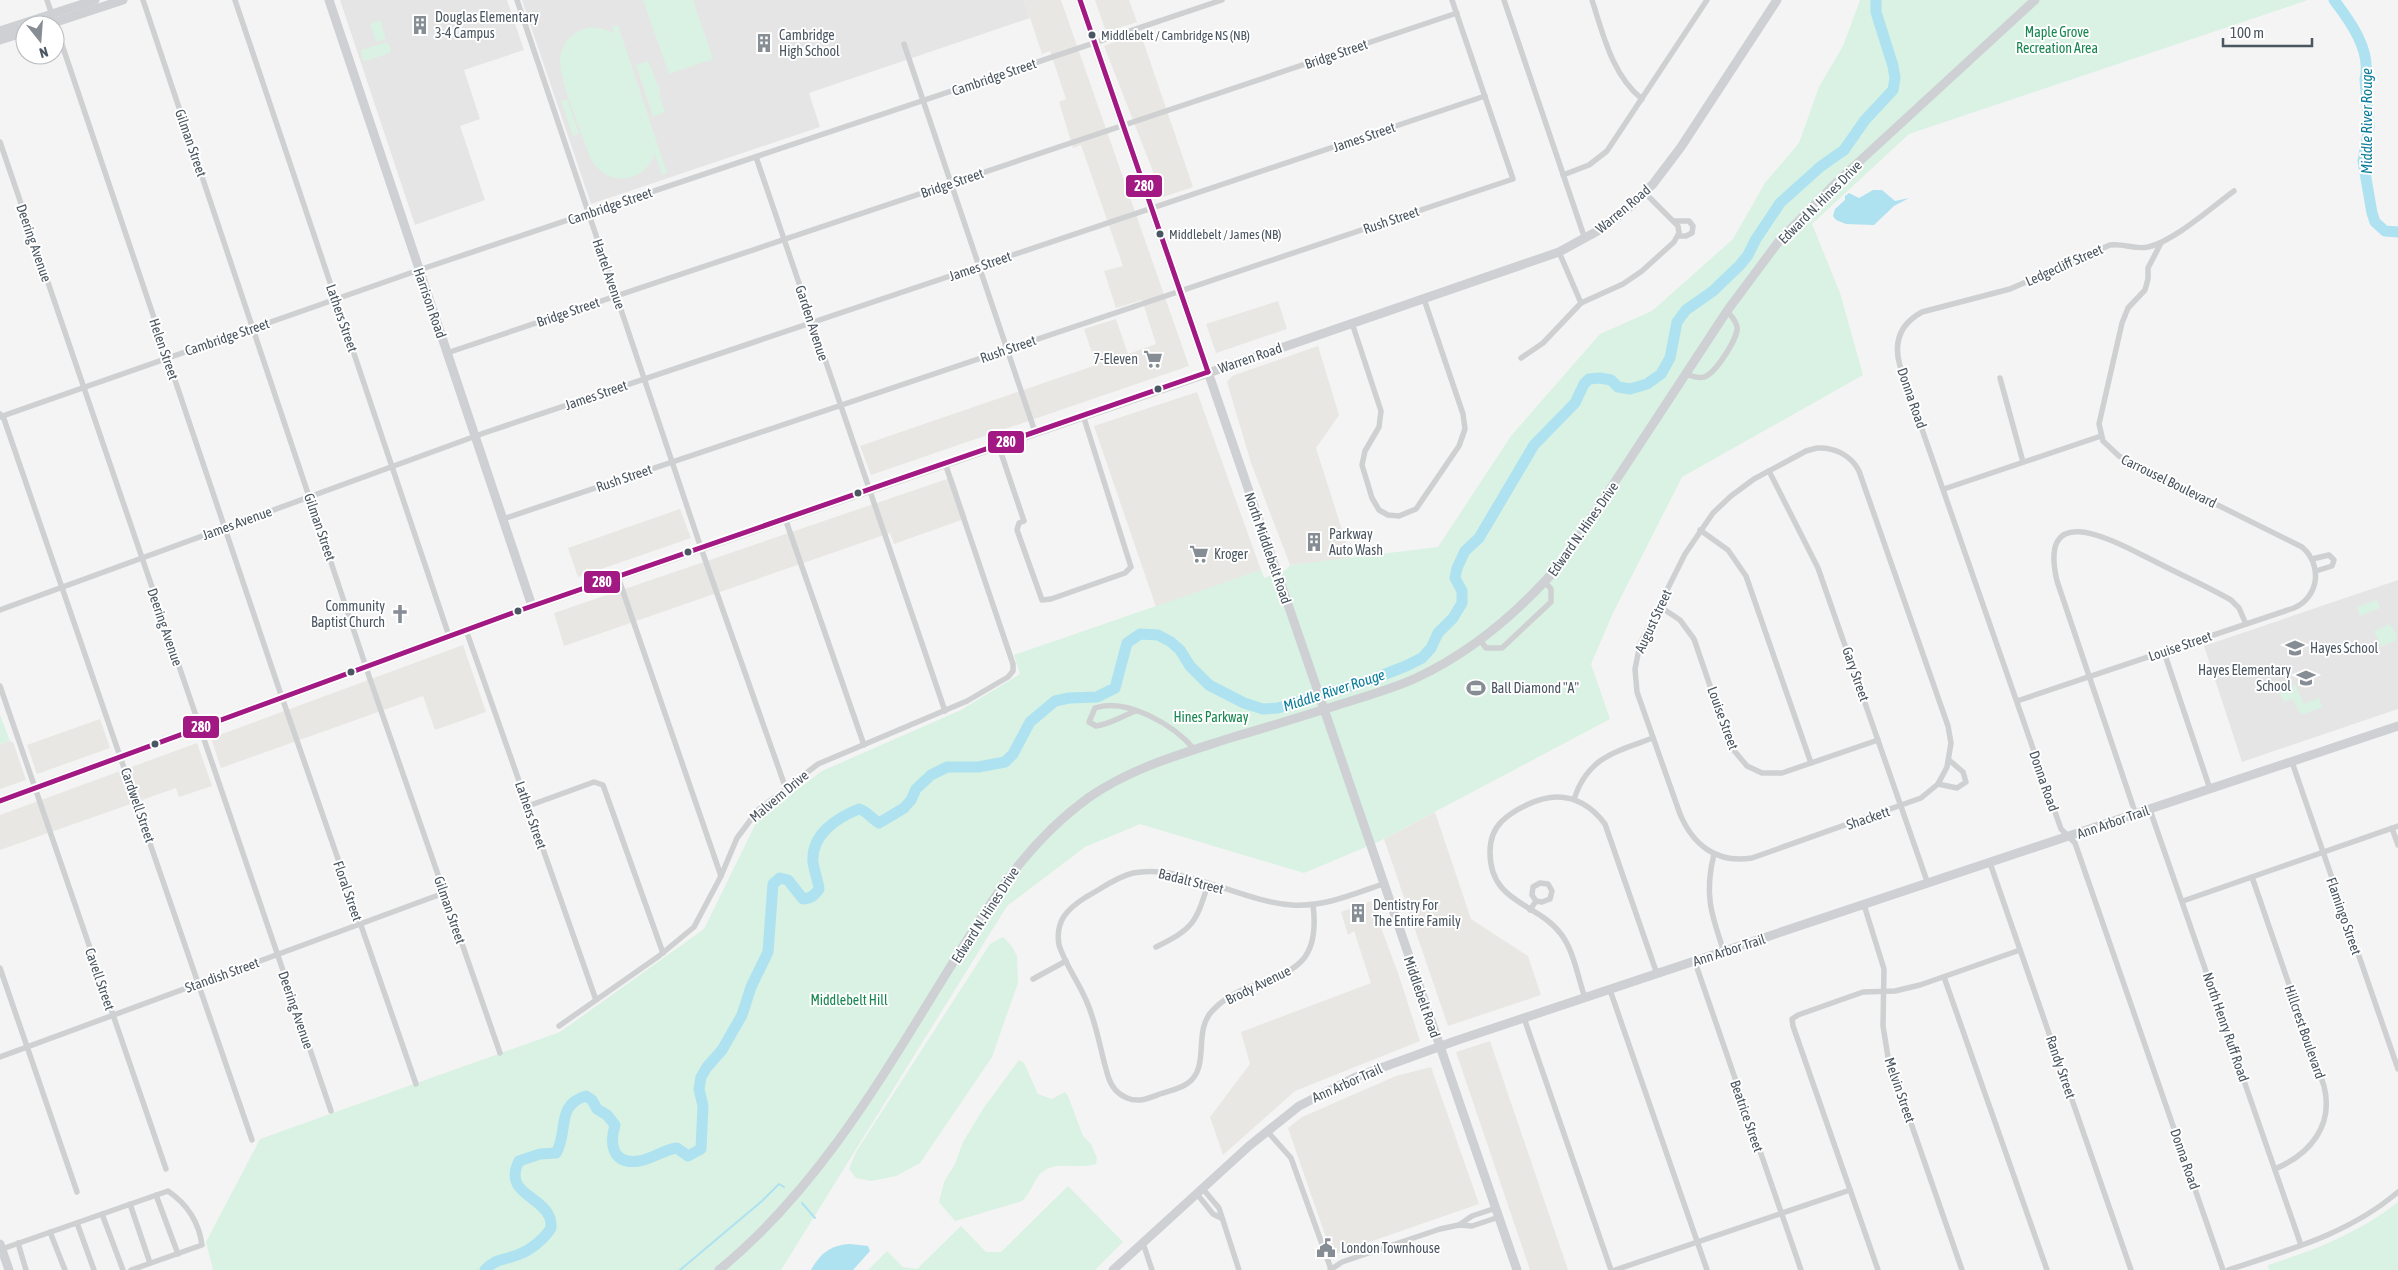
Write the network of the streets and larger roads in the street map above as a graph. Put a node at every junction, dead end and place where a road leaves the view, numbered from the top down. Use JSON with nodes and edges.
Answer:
{"nodes":[{"id":1,"x":47,"y":0,"type":"edge"},
{"id":2,"x":95,"y":0,"type":"edge"},
{"id":3,"x":124,"y":0,"type":"edge"},
{"id":4,"x":143,"y":0,"type":"edge"},
{"id":5,"x":235,"y":0,"type":"edge"},
{"id":6,"x":329,"y":0,"type":"edge"},
{"id":7,"x":517,"y":0,"type":"edge"},
{"id":8,"x":1080,"y":0,"type":"edge"},
{"id":9,"x":1222,"y":0,"type":"edge"},
{"id":10,"x":1452,"y":0,"type":"edge"},
{"id":11,"x":1504,"y":0,"type":"edge"},
{"id":12,"x":1592,"y":0,"type":"edge"},
{"id":13,"x":1708,"y":0,"type":"edge"},
{"id":14,"x":1778,"y":0,"type":"edge"},
{"id":15,"x":2036,"y":0,"type":"edge"},
{"id":16,"x":1457,"y":13,"type":"junction"},
{"id":17,"x":50,"y":15,"type":"edge"},
{"id":18,"x":64,"y":15,"type":"edge"},
{"id":19,"x":65,"y":17,"type":"edge"},
{"id":20,"x":15,"y":28,"type":"edge"},
{"id":21,"x":0,"y":31,"type":"edge"},
{"id":22,"x":15,"y":35,"type":"edge"},
{"id":23,"x":0,"y":40,"type":"edge"},
{"id":24,"x":1094,"y":43,"type":"junction"},
{"id":25,"x":904,"y":44,"type":"dead end"},
{"id":26,"x":65,"y":61,"type":"edge"},
{"id":27,"x":1485,"y":96,"type":"junction"},
{"id":28,"x":1642,"y":99,"type":"junction"},
{"id":29,"x":922,"y":101,"type":"junction"},
{"id":30,"x":1123,"y":126,"type":"junction"},
{"id":31,"x":0,"y":142,"type":"edge"},
{"id":32,"x":756,"y":157,"type":"junction"},
{"id":33,"x":1562,"y":175,"type":"junction"},
{"id":34,"x":950,"y":184,"type":"junction"},
{"id":35,"x":2234,"y":191,"type":"dead end"},
{"id":36,"x":1645,"y":193,"type":"junction"},
{"id":37,"x":1151,"y":208,"type":"junction"},
{"id":38,"x":589,"y":213,"type":"junction"},
{"id":39,"x":1674,"y":221,"type":"junction"},
{"id":40,"x":1678,"y":236,"type":"junction"},
{"id":41,"x":1585,"y":239,"type":"junction"},
{"id":42,"x":784,"y":240,"type":"junction"},
{"id":43,"x":2162,"y":243,"type":"junction"},
{"id":44,"x":1559,"y":252,"type":"junction"},
{"id":45,"x":978,"y":266,"type":"junction"},
{"id":46,"x":419,"y":270,"type":"junction"},
{"id":47,"x":1179,"y":291,"type":"junction"},
{"id":48,"x":617,"y":296,"type":"junction"},
{"id":49,"x":1424,"y":299,"type":"junction"},
{"id":50,"x":336,"y":300,"type":"junction"},
{"id":51,"x":1582,"y":303,"type":"junction"},
{"id":52,"x":1726,"y":311,"type":"junction"},
{"id":53,"x":812,"y":322,"type":"junction"},
{"id":54,"x":1352,"y":324,"type":"junction"},
{"id":55,"x":253,"y":328,"type":"junction"},
{"id":56,"x":1897,"y":343,"type":"joint"},
{"id":57,"x":1006,"y":349,"type":"junction"},
{"id":58,"x":447,"y":353,"type":"junction"},
{"id":59,"x":168,"y":358,"type":"junction"},
{"id":60,"x":1521,"y":358,"type":"dead end"},
{"id":61,"x":1208,"y":372,"type":"junction"},
{"id":62,"x":1686,"y":374,"type":"junction"},
{"id":63,"x":645,"y":378,"type":"junction"},
{"id":64,"x":2000,"y":378,"type":"dead end"},
{"id":65,"x":83,"y":388,"type":"junction"},
{"id":66,"x":839,"y":406,"type":"junction"},
{"id":67,"x":1083,"y":415,"type":"junction"},
{"id":68,"x":1,"y":416,"type":"edge"},
{"id":69,"x":1035,"y":432,"type":"junction"},
{"id":70,"x":475,"y":436,"type":"junction"},
{"id":71,"x":2101,"y":436,"type":"junction"},
{"id":72,"x":998,"y":444,"type":"junction"},
{"id":73,"x":1838,"y":452,"type":"joint"},
{"id":74,"x":673,"y":461,"type":"junction"},
{"id":75,"x":2023,"y":462,"type":"junction"},
{"id":76,"x":945,"y":463,"type":"junction"},
{"id":77,"x":392,"y":466,"type":"junction"},
{"id":78,"x":1769,"y":471,"type":"junction"},
{"id":79,"x":868,"y":489,"type":"junction"},
{"id":80,"x":1944,"y":489,"type":"junction"},
{"id":81,"x":310,"y":497,"type":"junction"},
{"id":82,"x":785,"y":518,"type":"junction"},
{"id":83,"x":503,"y":519,"type":"junction"},
{"id":84,"x":224,"y":528,"type":"junction"},
{"id":85,"x":1700,"y":530,"type":"junction"},
{"id":86,"x":701,"y":548,"type":"junction"},
{"id":87,"x":142,"y":558,"type":"junction"},
{"id":88,"x":2314,"y":565,"type":"joint"},
{"id":89,"x":618,"y":577,"type":"junction"},
{"id":90,"x":1545,"y":582,"type":"junction"},
{"id":91,"x":62,"y":588,"type":"junction"},
{"id":92,"x":532,"y":606,"type":"junction"},
{"id":93,"x":1659,"y":606,"type":"junction"},
{"id":94,"x":0,"y":610,"type":"edge"},
{"id":95,"x":2246,"y":624,"type":"junction"},
{"id":96,"x":466,"y":630,"type":"junction"},
{"id":97,"x":449,"y":636,"type":"junction"},
{"id":98,"x":1480,"y":640,"type":"junction"},
{"id":99,"x":2164,"y":652,"type":"junction"},
{"id":100,"x":367,"y":666,"type":"junction"},
{"id":101,"x":2089,"y":677,"type":"junction"},
{"id":102,"x":0,"y":686,"type":"edge"},
{"id":103,"x":282,"y":698,"type":"junction"},
{"id":104,"x":2017,"y":701,"type":"junction"},
{"id":105,"x":945,"y":711,"type":"junction"},
{"id":106,"x":1136,"y":711,"type":"junction"},
{"id":107,"x":1328,"y":724,"type":"joint"},
{"id":108,"x":2398,"y":726,"type":"edge"},
{"id":109,"x":199,"y":728,"type":"junction"},
{"id":110,"x":1653,"y":738,"type":"junction"},
{"id":111,"x":1878,"y":740,"type":"junction"},
{"id":112,"x":864,"y":745,"type":"junction"},
{"id":113,"x":1194,"y":750,"type":"junction"},
{"id":114,"x":121,"y":756,"type":"junction"},
{"id":115,"x":1949,"y":760,"type":"junction"},
{"id":116,"x":2292,"y":762,"type":"junction"},
{"id":117,"x":1811,"y":763,"type":"junction"},
{"id":118,"x":1938,"y":784,"type":"junction"},
{"id":119,"x":35,"y":788,"type":"junction"},
{"id":120,"x":786,"y":789,"type":"junction"},
{"id":121,"x":2210,"y":790,"type":"junction"},
{"id":122,"x":1574,"y":799,"type":"junction"},
{"id":123,"x":0,"y":801,"type":"edge"},
{"id":124,"x":528,"y":806,"type":"junction"},
{"id":125,"x":1901,"y":807,"type":"junction"},
{"id":126,"x":2150,"y":810,"type":"junction"},
{"id":127,"x":2136,"y":815,"type":"junction"},
{"id":128,"x":2395,"y":827,"type":"edge"},
{"id":129,"x":2068,"y":837,"type":"junction"},
{"id":130,"x":2398,"y":845,"type":"edge"},
{"id":131,"x":2323,"y":853,"type":"junction"},
{"id":132,"x":1714,"y":854,"type":"junction"},
{"id":133,"x":1990,"y":863,"type":"junction"},
{"id":134,"x":721,"y":876,"type":"junction"},
{"id":135,"x":2252,"y":877,"type":"junction"},
{"id":136,"x":1208,"y":884,"type":"junction"},
{"id":137,"x":1383,"y":884,"type":"junction"},
{"id":138,"x":1928,"y":884,"type":"junction"},
{"id":139,"x":444,"y":893,"type":"junction"},
{"id":140,"x":1536,"y":901,"type":"dead end"},
{"id":141,"x":2183,"y":901,"type":"junction"},
{"id":142,"x":1313,"y":905,"type":"junction"},
{"id":143,"x":1864,"y":905,"type":"junction"},
{"id":144,"x":1530,"y":910,"type":"junction"},
{"id":145,"x":360,"y":924,"type":"junction"},
{"id":146,"x":1156,"y":947,"type":"dead end"},
{"id":147,"x":2020,"y":950,"type":"junction"},
{"id":148,"x":1724,"y":952,"type":"junction"},
{"id":149,"x":663,"y":953,"type":"junction"},
{"id":150,"x":278,"y":955,"type":"junction"},
{"id":151,"x":1066,"y":961,"type":"junction"},
{"id":152,"x":1694,"y":962,"type":"junction"},
{"id":153,"x":0,"y":968,"type":"edge"},
{"id":154,"x":1657,"y":974,"type":"junction"},
{"id":155,"x":1944,"y":977,"type":"junction"},
{"id":156,"x":1033,"y":979,"type":"dead end"},
{"id":157,"x":198,"y":984,"type":"junction"},
{"id":158,"x":1610,"y":990,"type":"junction"},
{"id":159,"x":1884,"y":991,"type":"junction"},
{"id":160,"x":1585,"y":998,"type":"junction"},
{"id":161,"x":596,"y":1000,"type":"junction"},
{"id":162,"x":112,"y":1015,"type":"junction"},
{"id":163,"x":1524,"y":1018,"type":"junction"},
{"id":164,"x":559,"y":1026,"type":"dead end"},
{"id":165,"x":1439,"y":1046,"type":"junction"},
{"id":166,"x":26,"y":1047,"type":"junction"},
{"id":167,"x":500,"y":1053,"type":"dead end"},
{"id":168,"x":0,"y":1056,"type":"edge"},
{"id":169,"x":2398,"y":1069,"type":"edge"},
{"id":170,"x":416,"y":1084,"type":"dead end"},
{"id":171,"x":331,"y":1112,"type":"dead end"},
{"id":172,"x":1267,"y":1131,"type":"junction"},
{"id":173,"x":252,"y":1140,"type":"dead end"},
{"id":174,"x":166,"y":1169,"type":"dead end"},
{"id":175,"x":2275,"y":1169,"type":"junction"},
{"id":176,"x":1850,"y":1190,"type":"junction"},
{"id":177,"x":77,"y":1192,"type":"dead end"},
{"id":178,"x":1200,"y":1192,"type":"junction"},
{"id":179,"x":2398,"y":1192,"type":"edge"},
{"id":180,"x":156,"y":1195,"type":"junction"},
{"id":181,"x":130,"y":1204,"type":"junction"},
{"id":182,"x":1497,"y":1213,"type":"junction"},
{"id":183,"x":102,"y":1214,"type":"junction"},
{"id":184,"x":1781,"y":1214,"type":"junction"},
{"id":185,"x":77,"y":1223,"type":"junction"},
{"id":186,"x":50,"y":1232,"type":"junction"},
{"id":187,"x":1697,"y":1242,"type":"junction"},
{"id":188,"x":18,"y":1243,"type":"junction"},
{"id":189,"x":1144,"y":1243,"type":"junction"},
{"id":190,"x":2301,"y":1245,"type":"junction"},
{"id":191,"x":1,"y":1246,"type":"edge"},
{"id":192,"x":178,"y":1254,"type":"junction"},
{"id":193,"x":150,"y":1263,"type":"junction"},
{"id":194,"x":9,"y":1270,"type":"edge"},
{"id":195,"x":26,"y":1270,"type":"edge"},
{"id":196,"x":65,"y":1270,"type":"edge"},
{"id":197,"x":94,"y":1270,"type":"edge"},
{"id":198,"x":123,"y":1270,"type":"edge"},
{"id":199,"x":131,"y":1270,"type":"edge"},
{"id":200,"x":719,"y":1270,"type":"edge"},
{"id":201,"x":1113,"y":1270,"type":"edge"},
{"id":202,"x":1152,"y":1270,"type":"edge"},
{"id":203,"x":1239,"y":1270,"type":"edge"},
{"id":204,"x":1330,"y":1270,"type":"edge"},
{"id":205,"x":1517,"y":1270,"type":"edge"},
{"id":206,"x":1613,"y":1270,"type":"edge"},
{"id":207,"x":1707,"y":1270,"type":"edge"},
{"id":208,"x":1801,"y":1270,"type":"edge"},
{"id":209,"x":1878,"y":1270,"type":"edge"},
{"id":210,"x":1962,"y":1270,"type":"edge"},
{"id":211,"x":2047,"y":1270,"type":"edge"},
{"id":212,"x":2132,"y":1270,"type":"edge"},
{"id":213,"x":2224,"y":1270,"type":"edge"},
{"id":214,"x":2228,"y":1270,"type":"edge"}],
"edges":[{"from":1,"to":17,"type":"street","name":"Helen Street"},
{"from":2,"to":18,"type":"street"},
{"from":3,"to":19,"type":"street"},
{"from":4,"to":55,"type":"street","name":"Gilman Street"},
{"from":5,"to":50,"type":"street","name":"Lathers Street"},
{"from":6,"to":46,"type":"street","name":"Harrison Road"},
{"from":7,"to":38,"type":"street","name":"Hartel Avenue"},
{"from":8,"to":24,"type":"street"},
{"from":9,"to":24,"type":"street","name":"Cambridge Street"},
{"from":10,"to":16,"type":"street"},
{"from":11,"to":33,"type":"street"},
{"from":12,"to":28,"type":"street"},
{"from":13,"to":28,"type":"street"},
{"from":14,"to":36,"type":"street","name":"Warren Road"},
{"from":15,"to":52,"type":"street","name":"Edward N. Hines Drive"},
{"from":16,"to":27,"type":"street"},
{"from":16,"to":30,"type":"street","name":"Bridge Street"},
{"from":20,"to":21,"type":"street"},
{"from":22,"to":23,"type":"street"},
{"from":24,"to":29,"type":"street","name":"Cambridge Street"},
{"from":24,"to":30,"type":"street"},
{"from":25,"to":29,"type":"street"},
{"from":26,"to":59,"type":"street","name":"Helen Street"},
{"from":27,"to":37,"type":"street","name":"James Street"},
{"from":27,"to":47,"type":"street","name":"Rush Street"},
{"from":28,"to":33,"type":"street"},
{"from":29,"to":32,"type":"street","name":"Cambridge Street"},
{"from":29,"to":34,"type":"street"},
{"from":30,"to":34,"type":"street","name":"Bridge Street"},
{"from":30,"to":37,"type":"street"},
{"from":31,"to":65,"type":"street","name":"Deering Avenue"},
{"from":32,"to":38,"type":"street","name":"Cambridge Street"},
{"from":32,"to":42,"type":"street","name":"Garden Avenue"},
{"from":33,"to":41,"type":"street"},
{"from":34,"to":42,"type":"street","name":"Bridge Street"},
{"from":34,"to":45,"type":"street"},
{"from":35,"to":43,"type":"street","name":"Ledgecliff Street"},
{"from":36,"to":39,"type":"street"},
{"from":36,"to":41,"type":"street","name":"Warren Road"},
{"from":37,"to":45,"type":"street","name":"James Street"},
{"from":37,"to":47,"type":"street"},
{"from":38,"to":46,"type":"street","name":"Cambridge Street"},
{"from":38,"to":48,"type":"street","name":"Hartel Avenue"},
{"from":39,"to":40,"type":"street"},
{"from":39,"to":40,"type":"street"},
{"from":40,"to":51,"type":"street"},
{"from":41,"to":44,"type":"street","name":"Warren Road"},
{"from":42,"to":48,"type":"street","name":"Bridge Street"},
{"from":42,"to":53,"type":"street","name":"Garden Avenue"},
{"from":43,"to":56,"type":"street","name":"Ledgecliff Street"},
{"from":43,"to":71,"type":"street"},
{"from":44,"to":49,"type":"street","name":"Warren Road"},
{"from":44,"to":51,"type":"street"},
{"from":45,"to":53,"type":"street","name":"James Street"},
{"from":45,"to":57,"type":"street"},
{"from":46,"to":50,"type":"street","name":"Cambridge Street"},
{"from":46,"to":58,"type":"street","name":"Harrison Road"},
{"from":47,"to":57,"type":"street","name":"Rush Street"},
{"from":47,"to":61,"type":"street"},
{"from":48,"to":58,"type":"street","name":"Bridge Street"},
{"from":48,"to":63,"type":"street","name":"Hartel Avenue"},
{"from":49,"to":54,"type":"street","name":"Warren Road"},
{"from":49,"to":54,"type":"street"},
{"from":50,"to":55,"type":"street","name":"Cambridge Street"},
{"from":50,"to":77,"type":"street","name":"Lathers Street"},
{"from":51,"to":60,"type":"street"},
{"from":52,"to":62,"type":"street","name":"Edward N. Hines Drive"},
{"from":52,"to":62,"type":"street"},
{"from":53,"to":63,"type":"street","name":"James Street"},
{"from":53,"to":66,"type":"street","name":"Garden Avenue"},
{"from":54,"to":61,"type":"street","name":"Warren Road"},
{"from":55,"to":59,"type":"street","name":"Cambridge Street"},
{"from":55,"to":81,"type":"street","name":"Gilman Street"},
{"from":56,"to":80,"type":"street","name":"Donna Road"},
{"from":57,"to":66,"type":"street","name":"Rush Street"},
{"from":57,"to":69,"type":"street"},
{"from":58,"to":70,"type":"street","name":"Harrison Road"},
{"from":59,"to":65,"type":"street","name":"Cambridge Street"},
{"from":59,"to":84,"type":"street","name":"Helen Street"},
{"from":61,"to":67,"type":"street","name":"Warren Road"},
{"from":61,"to":107,"type":"street","name":"North Middlebelt Road"},
{"from":62,"to":90,"type":"street","name":"Edward N. Hines Drive"},
{"from":63,"to":70,"type":"street","name":"James Street"},
{"from":63,"to":74,"type":"street","name":"Hartel Avenue"},
{"from":64,"to":75,"type":"street"},
{"from":65,"to":68,"type":"street","name":"Cambridge Street"},
{"from":65,"to":87,"type":"street","name":"Deering Avenue"},
{"from":66,"to":74,"type":"street","name":"Rush Street"},
{"from":66,"to":79,"type":"street","name":"Garden Avenue"},
{"from":67,"to":69,"type":"street","name":"Warren Road"},
{"from":67,"to":72,"type":"street"},
{"from":68,"to":91,"type":"street","name":"Cardwell Street"},
{"from":69,"to":72,"type":"street","name":"Warren Road"},
{"from":70,"to":77,"type":"street","name":"James Avenue"},
{"from":70,"to":83,"type":"street","name":"Harrison Road"},
{"from":71,"to":75,"type":"street"},
{"from":71,"to":88,"type":"street","name":"Carrousel Boulevard"},
{"from":72,"to":76,"type":"street","name":"Warren Road"},
{"from":73,"to":78,"type":"street","name":"August Street"},
{"from":73,"to":115,"type":"street","name":"Shackett"},
{"from":74,"to":83,"type":"street","name":"Rush Street"},
{"from":74,"to":86,"type":"street","name":"Hartel Avenue"},
{"from":75,"to":80,"type":"street"},
{"from":76,"to":79,"type":"street","name":"Warren Road"},
{"from":76,"to":105,"type":"street","name":"Malvern Drive"},
{"from":77,"to":81,"type":"street","name":"James Avenue"},
{"from":77,"to":97,"type":"street","name":"Lathers Street"},
{"from":78,"to":85,"type":"street","name":"August Street"},
{"from":78,"to":111,"type":"street","name":"Gary Street"},
{"from":79,"to":82,"type":"street","name":"Warren Road"},
{"from":79,"to":105,"type":"street","name":"Garden Avenue"},
{"from":80,"to":104,"type":"street","name":"Donna Road"},
{"from":81,"to":84,"type":"street","name":"James Avenue"},
{"from":81,"to":100,"type":"street","name":"Gilman Street"},
{"from":82,"to":86,"type":"street","name":"Warren Road"},
{"from":82,"to":112,"type":"street"},
{"from":83,"to":92,"type":"street","name":"Harrison Road"},
{"from":84,"to":87,"type":"street","name":"James Avenue"},
{"from":84,"to":103,"type":"street","name":"Helen Street"},
{"from":85,"to":93,"type":"street","name":"August Street"},
{"from":85,"to":117,"type":"street"},
{"from":86,"to":89,"type":"street","name":"Warren Road"},
{"from":86,"to":120,"type":"street","name":"Hartel Avenue"},
{"from":87,"to":91,"type":"street","name":"James Avenue"},
{"from":87,"to":109,"type":"street","name":"Deering Avenue"},
{"from":88,"to":95,"type":"street","name":"Louise Street"},
{"from":89,"to":92,"type":"street","name":"Warren Road"},
{"from":89,"to":134,"type":"street"},
{"from":90,"to":98,"type":"street","name":"Edward N. Hines Drive"},
{"from":90,"to":98,"type":"street"},
{"from":91,"to":94,"type":"street","name":"James Avenue"},
{"from":91,"to":114,"type":"street","name":"Cardwell Street"},
{"from":92,"to":96,"type":"street","name":"Warren Road"},
{"from":93,"to":110,"type":"street","name":"August Street"},
{"from":93,"to":117,"type":"street","name":"Louise Street"},
{"from":95,"to":99,"type":"street","name":"Louise Street"},
{"from":95,"to":101,"type":"street"},
{"from":96,"to":97,"type":"street","name":"Warren Road"},
{"from":96,"to":124,"type":"street","name":"Lathers Street"},
{"from":97,"to":100,"type":"street","name":"Warren Road"},
{"from":98,"to":113,"type":"street","name":"Edward N. Hines Drive"},
{"from":99,"to":101,"type":"street","name":"Louise Street"},
{"from":99,"to":121,"type":"street"},
{"from":100,"to":103,"type":"street","name":"Warren Road"},
{"from":100,"to":139,"type":"street","name":"Gilman Street"},
{"from":101,"to":104,"type":"street","name":"Louise Street"},
{"from":101,"to":127,"type":"street"},
{"from":102,"to":119,"type":"street","name":"Cavell Street"},
{"from":103,"to":109,"type":"street","name":"Warren Road"},
{"from":103,"to":145,"type":"street","name":"Floral Street"},
{"from":104,"to":129,"type":"street","name":"Donna Road"},
{"from":105,"to":112,"type":"street","name":"Malvern Drive"},
{"from":106,"to":106,"type":"street"},
{"from":106,"to":113,"type":"street"},
{"from":107,"to":137,"type":"street","name":"Middlebelt Road"},
{"from":108,"to":116,"type":"street","name":"Ann Arbor Trail"},
{"from":109,"to":114,"type":"street","name":"Warren Road"},
{"from":109,"to":150,"type":"street","name":"Deering Avenue"},
{"from":110,"to":122,"type":"street"},
{"from":110,"to":132,"type":"street","name":"August Street"},
{"from":111,"to":117,"type":"street","name":"Louise Street"},
{"from":111,"to":125,"type":"street","name":"Gary Street"},
{"from":112,"to":120,"type":"street","name":"Malvern Drive"},
{"from":113,"to":200,"type":"street","name":"Edward N. Hines Drive"},
{"from":114,"to":119,"type":"street","name":"Warren Road"},
{"from":114,"to":157,"type":"street","name":"Cardwell Street"},
{"from":115,"to":118,"type":"street","name":"Shackett"},
{"from":115,"to":118,"type":"street"},
{"from":116,"to":121,"type":"street","name":"Ann Arbor Trail"},
{"from":116,"to":131,"type":"street","name":"Flamingo Street"},
{"from":118,"to":125,"type":"street","name":"Shackett"},
{"from":119,"to":123,"type":"street","name":"Warren Road"},
{"from":119,"to":162,"type":"street","name":"Cavell Street"},
{"from":120,"to":134,"type":"street","name":"Malvern Drive"},
{"from":121,"to":126,"type":"street","name":"Ann Arbor Trail"},
{"from":122,"to":144,"type":"street"},
{"from":122,"to":154,"type":"street"},
{"from":124,"to":149,"type":"street"},
{"from":124,"to":161,"type":"street","name":"Lathers Street"},
{"from":125,"to":132,"type":"street","name":"Shackett"},
{"from":125,"to":138,"type":"street","name":"Gary Street"},
{"from":126,"to":127,"type":"street","name":"Ann Arbor Trail"},
{"from":126,"to":141,"type":"street","name":"North Henry Ruff Road"},
{"from":127,"to":129,"type":"street","name":"Ann Arbor Trail"},
{"from":128,"to":130,"type":"street"},
{"from":128,"to":131,"type":"street"},
{"from":129,"to":133,"type":"street","name":"Ann Arbor Trail"},
{"from":129,"to":213,"type":"street","name":"Donna Road"},
{"from":131,"to":135,"type":"street"},
{"from":131,"to":169,"type":"street","name":"Flamingo Street"},
{"from":132,"to":148,"type":"street"},
{"from":133,"to":138,"type":"street","name":"Ann Arbor Trail"},
{"from":133,"to":147,"type":"street","name":"Randy Street"},
{"from":134,"to":149,"type":"street","name":"Malvern Drive"},
{"from":135,"to":141,"type":"street"},
{"from":135,"to":175,"type":"street","name":"Hillcrest Boulevard"},
{"from":136,"to":142,"type":"street","name":"Badalt Street"},
{"from":136,"to":146,"type":"street"},
{"from":136,"to":151,"type":"street","name":"Badalt Street"},
{"from":137,"to":142,"type":"street","name":"Badalt Street"},
{"from":137,"to":165,"type":"street","name":"Middlebelt Road"},
{"from":138,"to":143,"type":"street","name":"Ann Arbor Trail"},
{"from":139,"to":145,"type":"street","name":"Standish Street"},
{"from":139,"to":167,"type":"street","name":"Gilman Street"},
{"from":140,"to":144,"type":"street"},
{"from":141,"to":175,"type":"street","name":"North Henry Ruff Road"},
{"from":142,"to":151,"type":"street","name":"Brody Avenue"},
{"from":143,"to":148,"type":"street","name":"Ann Arbor Trail"},
{"from":143,"to":159,"type":"street","name":"Melvin Street"},
{"from":144,"to":160,"type":"street"},
{"from":145,"to":150,"type":"street","name":"Standish Street"},
{"from":145,"to":170,"type":"street","name":"Floral Street"},
{"from":147,"to":155,"type":"street"},
{"from":147,"to":212,"type":"street","name":"Randy Street"},
{"from":148,"to":152,"type":"street","name":"Ann Arbor Trail"},
{"from":149,"to":161,"type":"street","name":"Malvern Drive"},
{"from":150,"to":157,"type":"street","name":"Standish Street"},
{"from":150,"to":171,"type":"street","name":"Deering Avenue"},
{"from":151,"to":156,"type":"street"},
{"from":152,"to":154,"type":"street","name":"Ann Arbor Trail"},
{"from":152,"to":184,"type":"street","name":"Beatrice Street"},
{"from":153,"to":166,"type":"street"},
{"from":154,"to":158,"type":"street","name":"Ann Arbor Trail"},
{"from":155,"to":159,"type":"street"},
{"from":155,"to":211,"type":"street"},
{"from":157,"to":162,"type":"street","name":"Standish Street"},
{"from":157,"to":173,"type":"street","name":"Cardwell Street"},
{"from":158,"to":160,"type":"street","name":"Ann Arbor Trail"},
{"from":158,"to":187,"type":"street"},
{"from":159,"to":176,"type":"street"},
{"from":159,"to":210,"type":"street","name":"Melvin Street"},
{"from":160,"to":163,"type":"street","name":"Ann Arbor Trail"},
{"from":161,"to":164,"type":"street","name":"Malvern Drive"},
{"from":162,"to":166,"type":"street","name":"Standish Street"},
{"from":162,"to":174,"type":"street","name":"Cavell Street"},
{"from":163,"to":165,"type":"street","name":"Ann Arbor Trail"},
{"from":163,"to":206,"type":"street"},
{"from":165,"to":172,"type":"street","name":"Ann Arbor Trail"},
{"from":165,"to":182,"type":"street","name":"Middlebelt Road"},
{"from":166,"to":168,"type":"street","name":"Standish Street"},
{"from":166,"to":177,"type":"street"},
{"from":172,"to":178,"type":"street","name":"Ann Arbor Trail"},
{"from":172,"to":204,"type":"street"},
{"from":175,"to":190,"type":"street","name":"North Henry Ruff Road"},
{"from":176,"to":184,"type":"street"},
{"from":176,"to":209,"type":"street"},
{"from":178,"to":189,"type":"street","name":"Ann Arbor Trail"},
{"from":178,"to":203,"type":"street"},
{"from":179,"to":190,"type":"street"},
{"from":180,"to":181,"type":"street"},
{"from":180,"to":192,"type":"street"},
{"from":180,"to":192,"type":"street"},
{"from":181,"to":183,"type":"street"},
{"from":181,"to":193,"type":"street"},
{"from":182,"to":204,"type":"street"},
{"from":182,"to":205,"type":"street","name":"Middlebelt Road"},
{"from":183,"to":185,"type":"street"},
{"from":183,"to":198,"type":"street"},
{"from":184,"to":187,"type":"street"},
{"from":184,"to":208,"type":"street","name":"Beatrice Street"},
{"from":185,"to":186,"type":"street"},
{"from":185,"to":197,"type":"street"},
{"from":186,"to":188,"type":"street"},
{"from":186,"to":196,"type":"street"},
{"from":187,"to":206,"type":"street"},
{"from":187,"to":207,"type":"street"},
{"from":188,"to":191,"type":"street"},
{"from":188,"to":195,"type":"street"},
{"from":189,"to":201,"type":"street","name":"Ann Arbor Trail"},
{"from":189,"to":202,"type":"street"},
{"from":190,"to":214,"type":"street"},
{"from":191,"to":194,"type":"street"},
{"from":192,"to":193,"type":"street"},
{"from":193,"to":199,"type":"street"}]}
